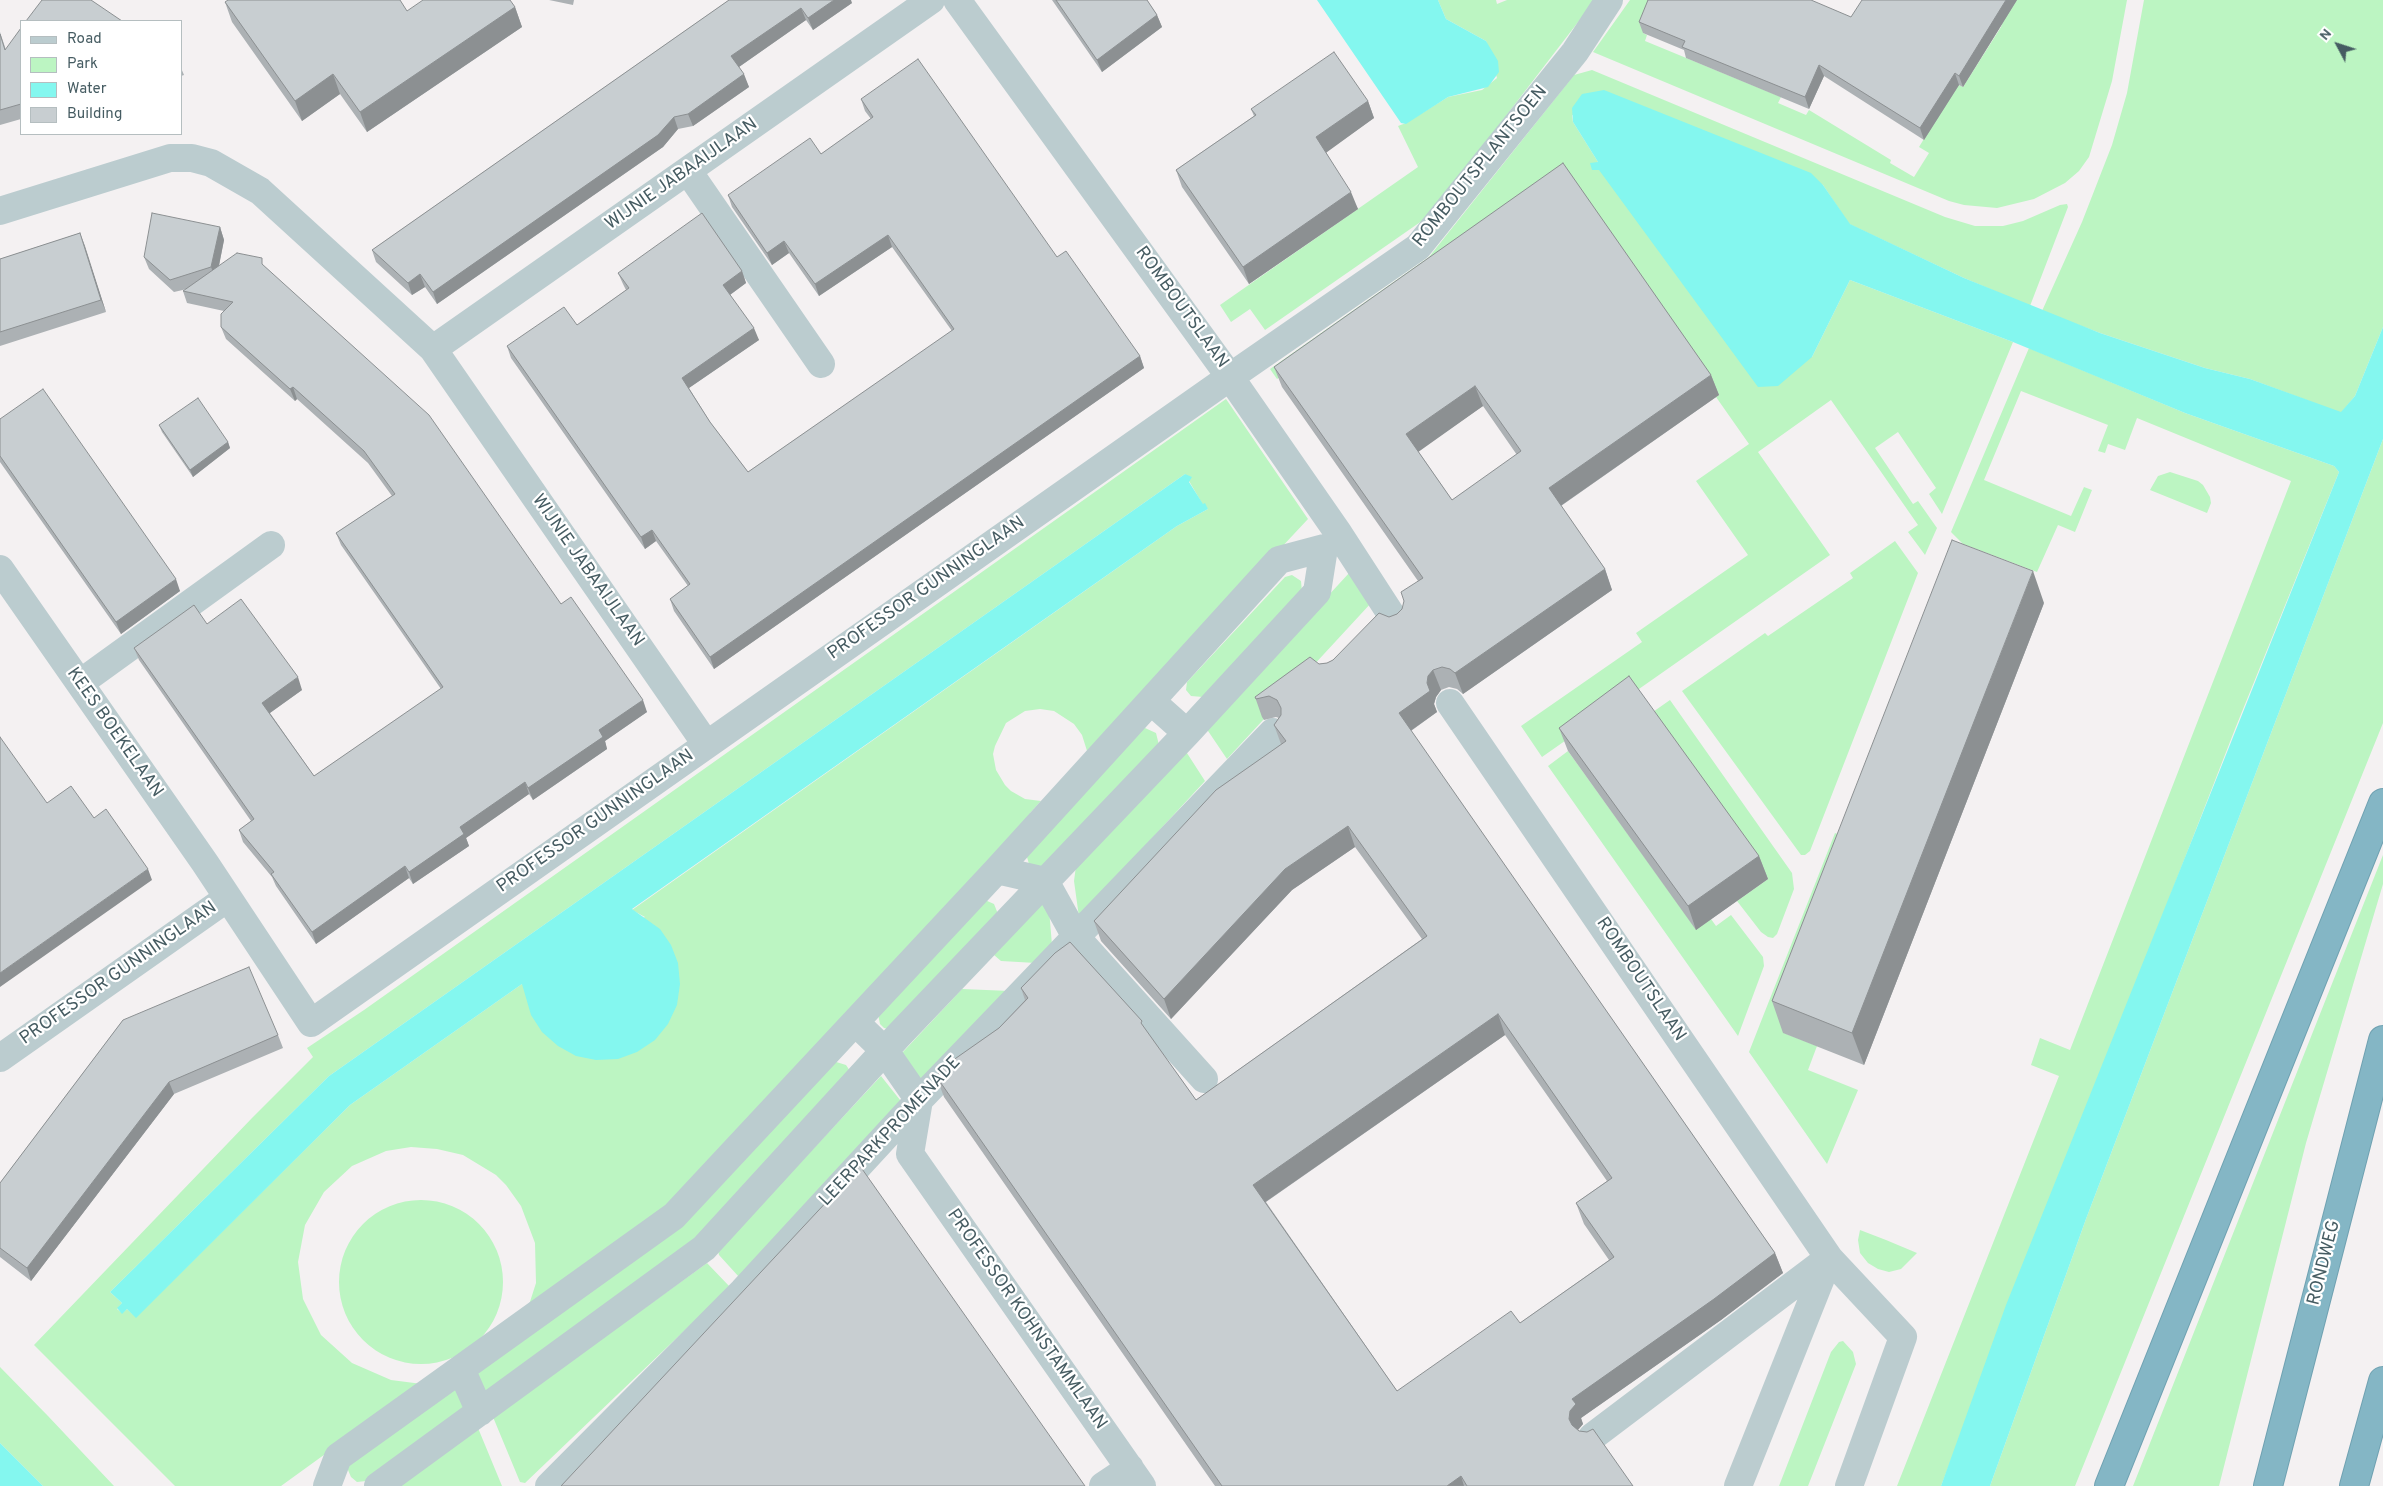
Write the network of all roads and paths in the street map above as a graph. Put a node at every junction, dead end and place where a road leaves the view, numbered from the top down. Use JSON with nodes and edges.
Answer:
{"nodes":[{"id":1,"x":931,"y":0,"type":"edge"},
{"id":2,"x":957,"y":0,"type":"edge"},
{"id":3,"x":1608,"y":0,"type":"edge"},
{"id":4,"x":688,"y":171,"type":"junction"},
{"id":5,"x":0,"y":211,"type":"edge"},
{"id":6,"x":433,"y":349,"type":"junction"},
{"id":7,"x":821,"y":364,"type":"dead end"},
{"id":8,"x":1230,"y":377,"type":"junction"},
{"id":9,"x":1331,"y":541,"type":"junction"},
{"id":10,"x":271,"y":545,"type":"dead end"},
{"id":11,"x":0,"y":569,"type":"edge"},
{"id":12,"x":1368,"y":630,"type":"edge"},
{"id":13,"x":80,"y":683,"type":"junction"},
{"id":14,"x":1151,"y":701,"type":"junction"},
{"id":15,"x":1450,"y":703,"type":"edge"},
{"id":16,"x":1272,"y":732,"type":"dead end"},
{"id":17,"x":1187,"y":733,"type":"junction"},
{"id":18,"x":706,"y":744,"type":"junction"},
{"id":19,"x":2383,"y":803,"type":"edge"},
{"id":20,"x":997,"y":870,"type":"junction"},
{"id":21,"x":1045,"y":881,"type":"junction"},
{"id":22,"x":226,"y":899,"type":"junction"},
{"id":23,"x":1076,"y":936,"type":"junction"},
{"id":24,"x":856,"y":1023,"type":"junction"},
{"id":25,"x":2383,"y":1040,"type":"edge"},
{"id":26,"x":885,"y":1051,"type":"junction"},
{"id":27,"x":0,"y":1058,"type":"edge"},
{"id":28,"x":1204,"y":1079,"type":"dead end"},
{"id":29,"x":919,"y":1100,"type":"junction"},
{"id":30,"x":1829,"y":1258,"type":"junction"},
{"id":31,"x":461,"y":1368,"type":"junction"},
{"id":32,"x":2383,"y":1381,"type":"edge"},
{"id":33,"x":480,"y":1412,"type":"junction"},
{"id":34,"x":1592,"y":1437,"type":"edge"},
{"id":35,"x":1136,"y":1477,"type":"edge"},
{"id":36,"x":327,"y":1486,"type":"edge"},
{"id":37,"x":378,"y":1486,"type":"edge"},
{"id":38,"x":549,"y":1486,"type":"edge"},
{"id":39,"x":1103,"y":1486,"type":"edge"},
{"id":40,"x":1738,"y":1486,"type":"edge"},
{"id":41,"x":1849,"y":1486,"type":"edge"},
{"id":42,"x":2109,"y":1486,"type":"edge"},
{"id":43,"x":2268,"y":1486,"type":"edge"},
{"id":44,"x":2354,"y":1486,"type":"edge"}],
"edges":[{"from":1,"to":4,"type":"street","name":"WIJNIE JABAAIJLAAN"},
{"from":2,"to":8,"type":"street","name":"ROMBOUTSLAAN"},
{"from":3,"to":8,"type":"street","name":"ROMBOUTSPLANTSOEN"},
{"from":4,"to":6,"type":"street","name":"WIJNIE JABAAIJLAAN"},
{"from":4,"to":7,"type":"street"},
{"from":5,"to":6,"type":"street","name":"WIJNIE JABAAIJLAAN"},
{"from":6,"to":18,"type":"street","name":"WIJNIE JABAAIJLAAN"},
{"from":8,"to":9,"type":"street","name":"ROMBOUTSLAAN"},
{"from":8,"to":18,"type":"street","name":"PROFESSOR GUNNINGLAAN"},
{"from":9,"to":12,"type":"street","name":"ROMBOUTSLAAN"},
{"from":9,"to":14,"type":"street"},
{"from":9,"to":17,"type":"street"},
{"from":10,"to":13,"type":"street"},
{"from":11,"to":13,"type":"street","name":"KEES BOEKELAAN"},
{"from":13,"to":22,"type":"street","name":"KEES BOEKELAAN"},
{"from":14,"to":17,"type":"street"},
{"from":14,"to":20,"type":"street"},
{"from":15,"to":30,"type":"street","name":"ROMBOUTSLAAN"},
{"from":16,"to":23,"type":"street","name":"LEERPARKPROMENADE"},
{"from":17,"to":21,"type":"street"},
{"from":18,"to":22,"type":"street","name":"PROFESSOR GUNNINGLAAN"},
{"from":19,"to":42,"type":"highway"},
{"from":20,"to":21,"type":"street"},
{"from":20,"to":24,"type":"street"},
{"from":21,"to":23,"type":"street"},
{"from":21,"to":26,"type":"street"},
{"from":22,"to":27,"type":"street","name":"PROFESSOR GUNNINGLAAN"},
{"from":23,"to":28,"type":"street"},
{"from":23,"to":29,"type":"street","name":"LEERPARKPROMENADE"},
{"from":24,"to":26,"type":"street"},
{"from":24,"to":31,"type":"street"},
{"from":25,"to":43,"type":"highway","name":"RONDWEG"},
{"from":26,"to":29,"type":"street"},
{"from":26,"to":33,"type":"street"},
{"from":29,"to":35,"type":"street","name":"PROFESSOR KOHNSTAMMLAAN"},
{"from":29,"to":38,"type":"street","name":"LEERPARKPROMENADE"},
{"from":30,"to":34,"type":"street"},
{"from":30,"to":40,"type":"street"},
{"from":30,"to":41,"type":"street","name":"ROMBOUTSLAAN"},
{"from":31,"to":33,"type":"street"},
{"from":31,"to":36,"type":"street"},
{"from":32,"to":44,"type":"highway"},
{"from":33,"to":37,"type":"street"},
{"from":35,"to":39,"type":"street"}]}
